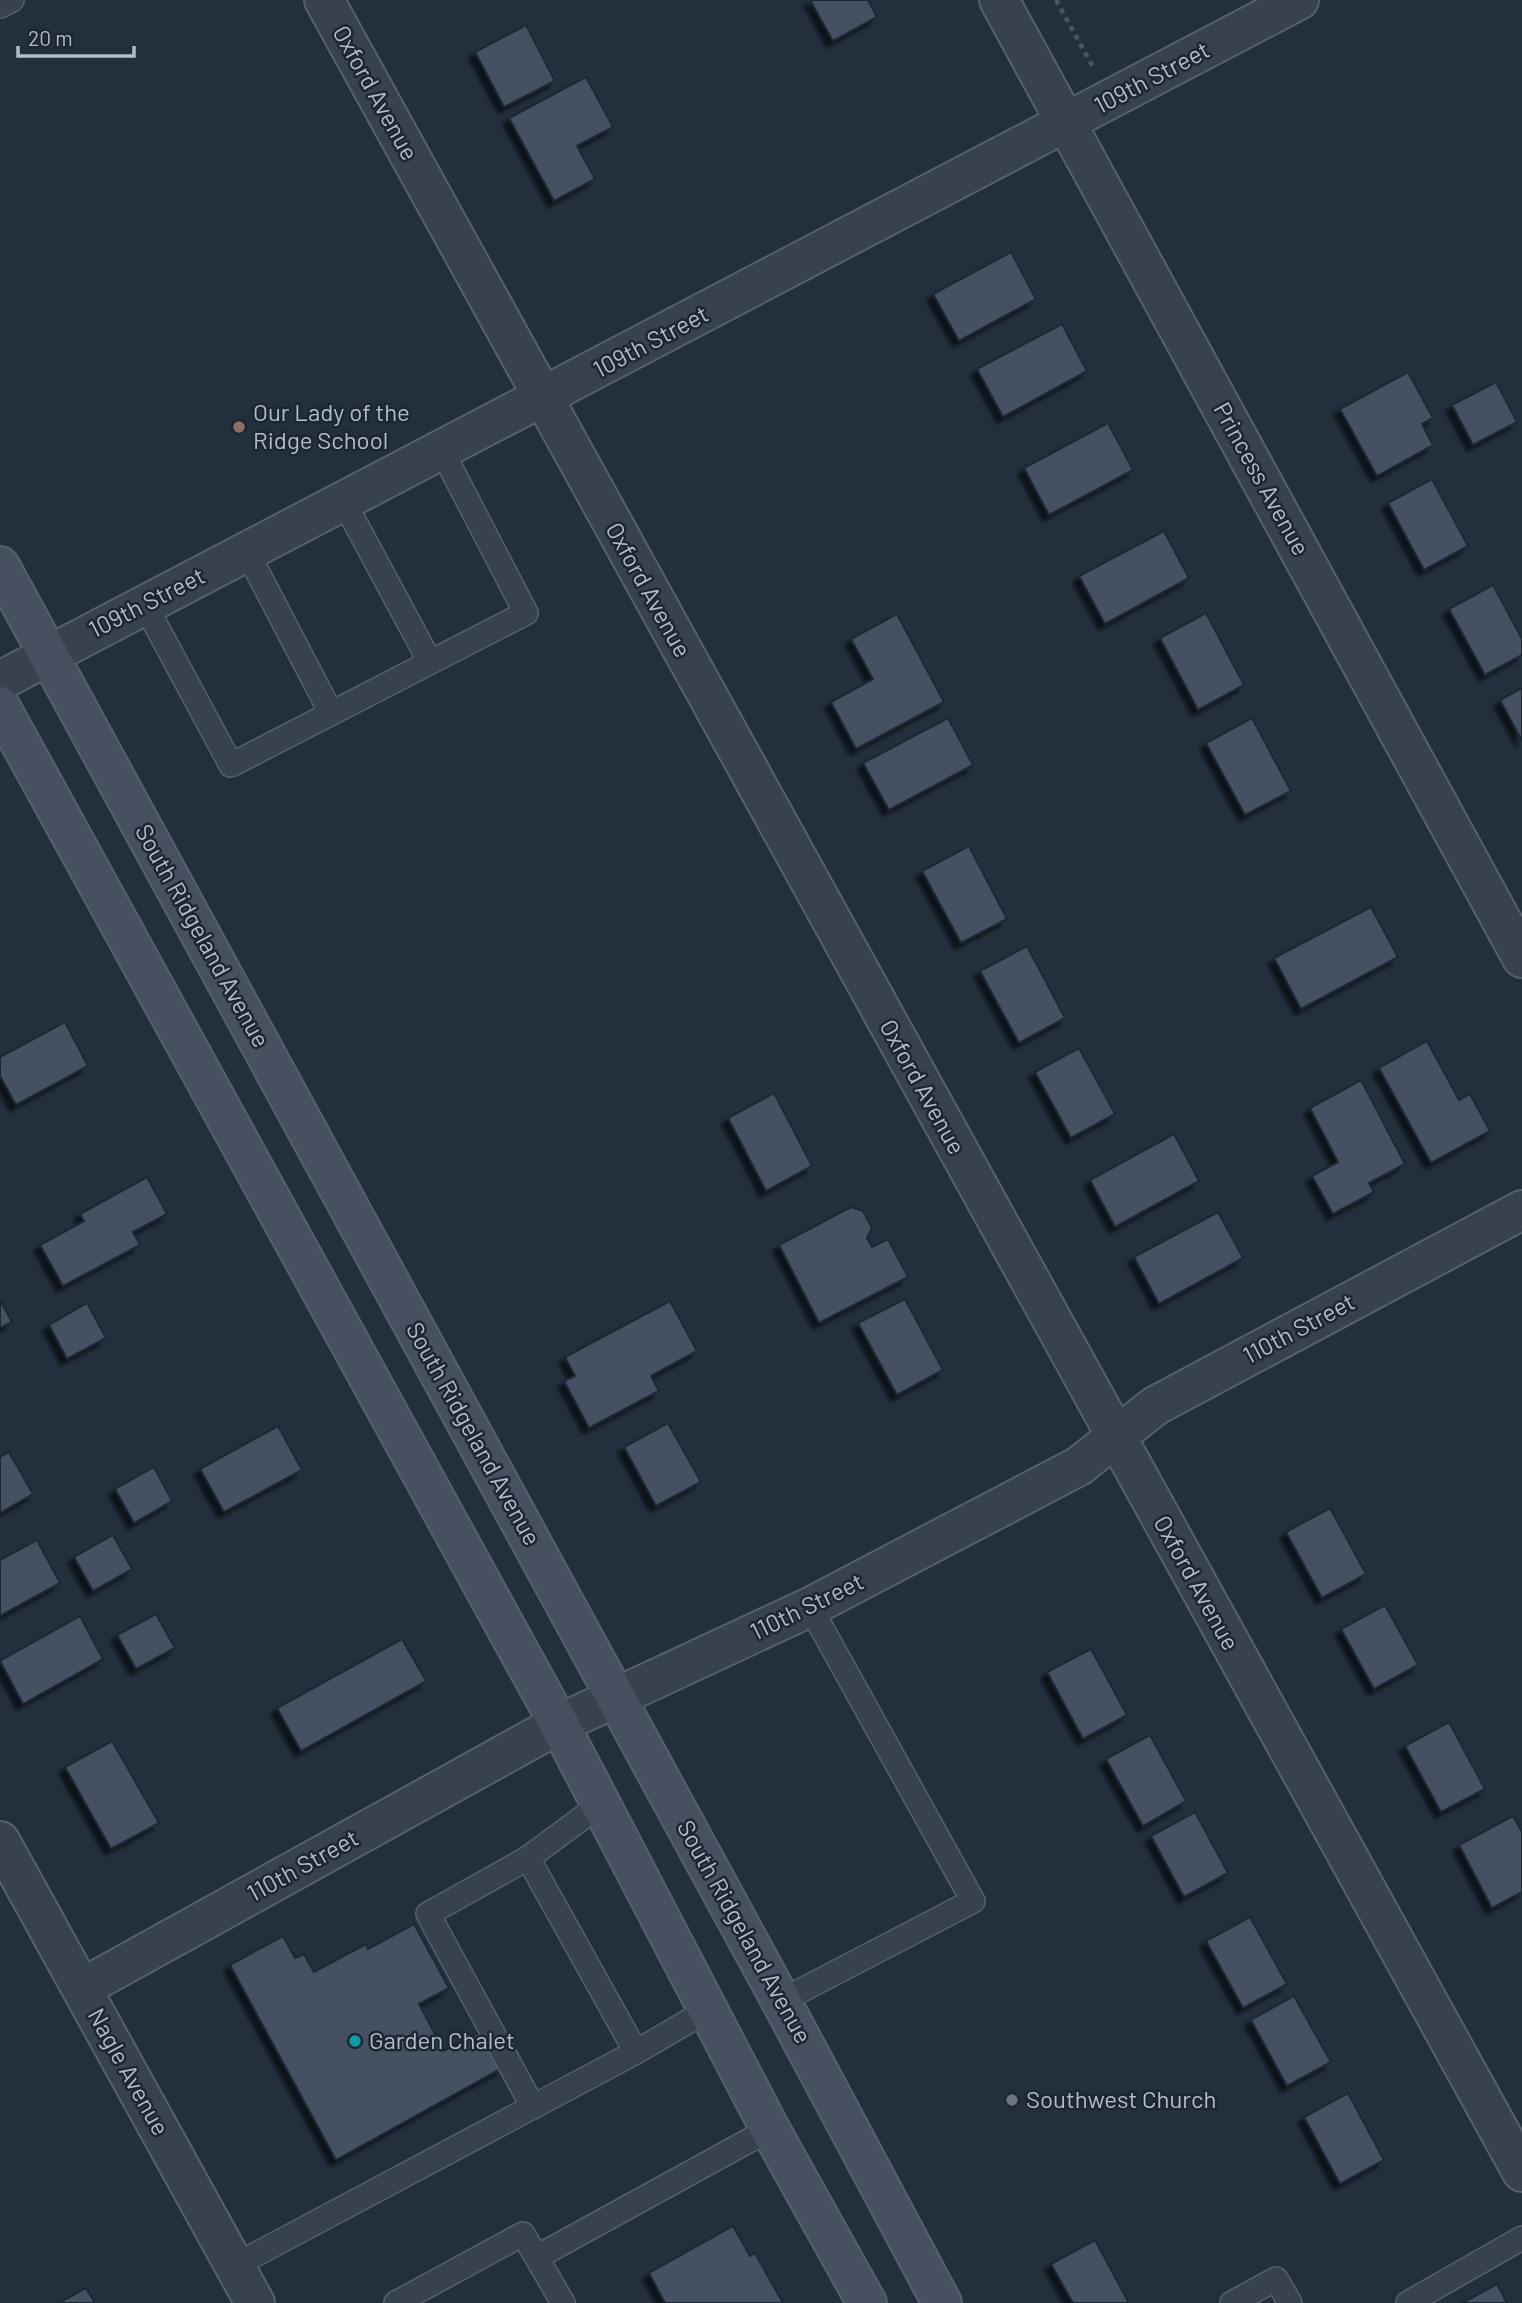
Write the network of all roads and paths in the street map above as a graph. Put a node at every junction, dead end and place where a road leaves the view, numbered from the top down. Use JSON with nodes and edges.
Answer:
{"nodes":[{"id":1,"x":12,"y":0,"type":"edge"},
{"id":2,"x":324,"y":0,"type":"edge"},
{"id":3,"x":999,"y":0,"type":"edge"},
{"id":4,"x":1056,"y":0,"type":"edge"},
{"id":5,"x":1300,"y":0,"type":"edge"},
{"id":6,"x":0,"y":6,"type":"edge"},
{"id":7,"x":1111,"y":100,"type":"junction"},
{"id":8,"x":1067,"y":123,"type":"junction"},
{"id":9,"x":542,"y":399,"type":"junction"},
{"id":10,"x":442,"y":451,"type":"junction"},
{"id":11,"x":344,"y":502,"type":"junction"},
{"id":12,"x":247,"y":552,"type":"junction"},
{"id":13,"x":0,"y":566,"type":"edge"},
{"id":14,"x":145,"y":605,"type":"junction"},
{"id":15,"x":48,"y":654,"type":"junction"},
{"id":16,"x":430,"y":662,"type":"junction"},
{"id":17,"x":0,"y":681,"type":"edge"},
{"id":18,"x":0,"y":706,"type":"edge"},
{"id":19,"x":331,"y":713,"type":"junction"},
{"id":20,"x":1522,"y":958,"type":"edge"},
{"id":21,"x":1522,"y":1210,"type":"edge"},
{"id":22,"x":1116,"y":1437,"type":"junction"},
{"id":23,"x":810,"y":1607,"type":"junction"},
{"id":24,"x":617,"y":1699,"type":"junction"},
{"id":25,"x":559,"y":1724,"type":"junction"},
{"id":26,"x":601,"y":1804,"type":"junction"},
{"id":27,"x":0,"y":1840,"type":"edge"},
{"id":28,"x":528,"y":1858,"type":"junction"},
{"id":29,"x":82,"y":1988,"type":"junction"},
{"id":30,"x":782,"y":2001,"type":"junction"},
{"id":31,"x":708,"y":2010,"type":"junction"},
{"id":32,"x":636,"y":2052,"type":"junction"},
{"id":33,"x":533,"y":2107,"type":"junction"},
{"id":34,"x":770,"y":2129,"type":"junction"},
{"id":35,"x":1522,"y":2172,"type":"edge"},
{"id":36,"x":1522,"y":2238,"type":"edge"},
{"id":37,"x":537,"y":2258,"type":"junction"},
{"id":38,"x":234,"y":2266,"type":"junction"},
{"id":39,"x":255,"y":2303,"type":"edge"},
{"id":40,"x":396,"y":2303,"type":"edge"},
{"id":41,"x":563,"y":2303,"type":"edge"},
{"id":42,"x":867,"y":2303,"type":"edge"},
{"id":43,"x":942,"y":2303,"type":"edge"},
{"id":44,"x":1232,"y":2303,"type":"edge"},
{"id":45,"x":1290,"y":2303,"type":"edge"},
{"id":46,"x":1408,"y":2303,"type":"edge"}],
"edges":[{"from":1,"to":6,"type":"lane"},
{"from":2,"to":9,"type":"street","name":"Oxford Avenue"},
{"from":3,"to":8,"type":"street","name":"Princess Avenue"},
{"from":4,"to":7,"type":"path"},
{"from":5,"to":7,"type":"street","name":"109th Street"},
{"from":7,"to":8,"type":"street","name":"109th Street"},
{"from":8,"to":9,"type":"street","name":"109th Street"},
{"from":8,"to":20,"type":"street","name":"Princess Avenue"},
{"from":9,"to":10,"type":"street","name":"109th Street"},
{"from":9,"to":22,"type":"street","name":"Oxford Avenue"},
{"from":10,"to":11,"type":"street","name":"109th Street"},
{"from":10,"to":16,"type":"lane"},
{"from":11,"to":12,"type":"street","name":"109th Street"},
{"from":11,"to":16,"type":"lane"},
{"from":12,"to":14,"type":"street","name":"109th Street"},
{"from":12,"to":19,"type":"lane"},
{"from":13,"to":15,"type":"main road","name":"South Ridgeland Avenue"},
{"from":14,"to":15,"type":"street","name":"109th Street"},
{"from":14,"to":19,"type":"lane"},
{"from":15,"to":17,"type":"street","name":"109th Street"},
{"from":15,"to":24,"type":"main road","name":"South Ridgeland Avenue"},
{"from":16,"to":19,"type":"lane"},
{"from":18,"to":25,"type":"main road"},
{"from":21,"to":22,"type":"street","name":"110th Street"},
{"from":22,"to":23,"type":"street","name":"110th Street"},
{"from":22,"to":35,"type":"street","name":"Oxford Avenue"},
{"from":23,"to":24,"type":"street","name":"110th Street"},
{"from":23,"to":30,"type":"lane"},
{"from":24,"to":25,"type":"street","name":"110th Street"},
{"from":24,"to":30,"type":"main road","name":"South Ridgeland Avenue"},
{"from":25,"to":26,"type":"main road"},
{"from":25,"to":29,"type":"street","name":"110th Street"},
{"from":26,"to":28,"type":"lane"},
{"from":26,"to":31,"type":"main road"},
{"from":27,"to":29,"type":"street","name":"Nagle Avenue"},
{"from":28,"to":32,"type":"lane"},
{"from":28,"to":33,"type":"lane"},
{"from":29,"to":38,"type":"street","name":"Nagle Avenue"},
{"from":30,"to":43,"type":"main road","name":"South Ridgeland Avenue"},
{"from":31,"to":32,"type":"lane"},
{"from":31,"to":34,"type":"main road"},
{"from":32,"to":33,"type":"lane"},
{"from":33,"to":38,"type":"lane"},
{"from":34,"to":37,"type":"lane"},
{"from":34,"to":42,"type":"main road"},
{"from":36,"to":46,"type":"lane"},
{"from":37,"to":40,"type":"lane"},
{"from":37,"to":41,"type":"lane"},
{"from":38,"to":39,"type":"street","name":"Nagle Avenue"},
{"from":44,"to":45,"type":"lane"}]}
